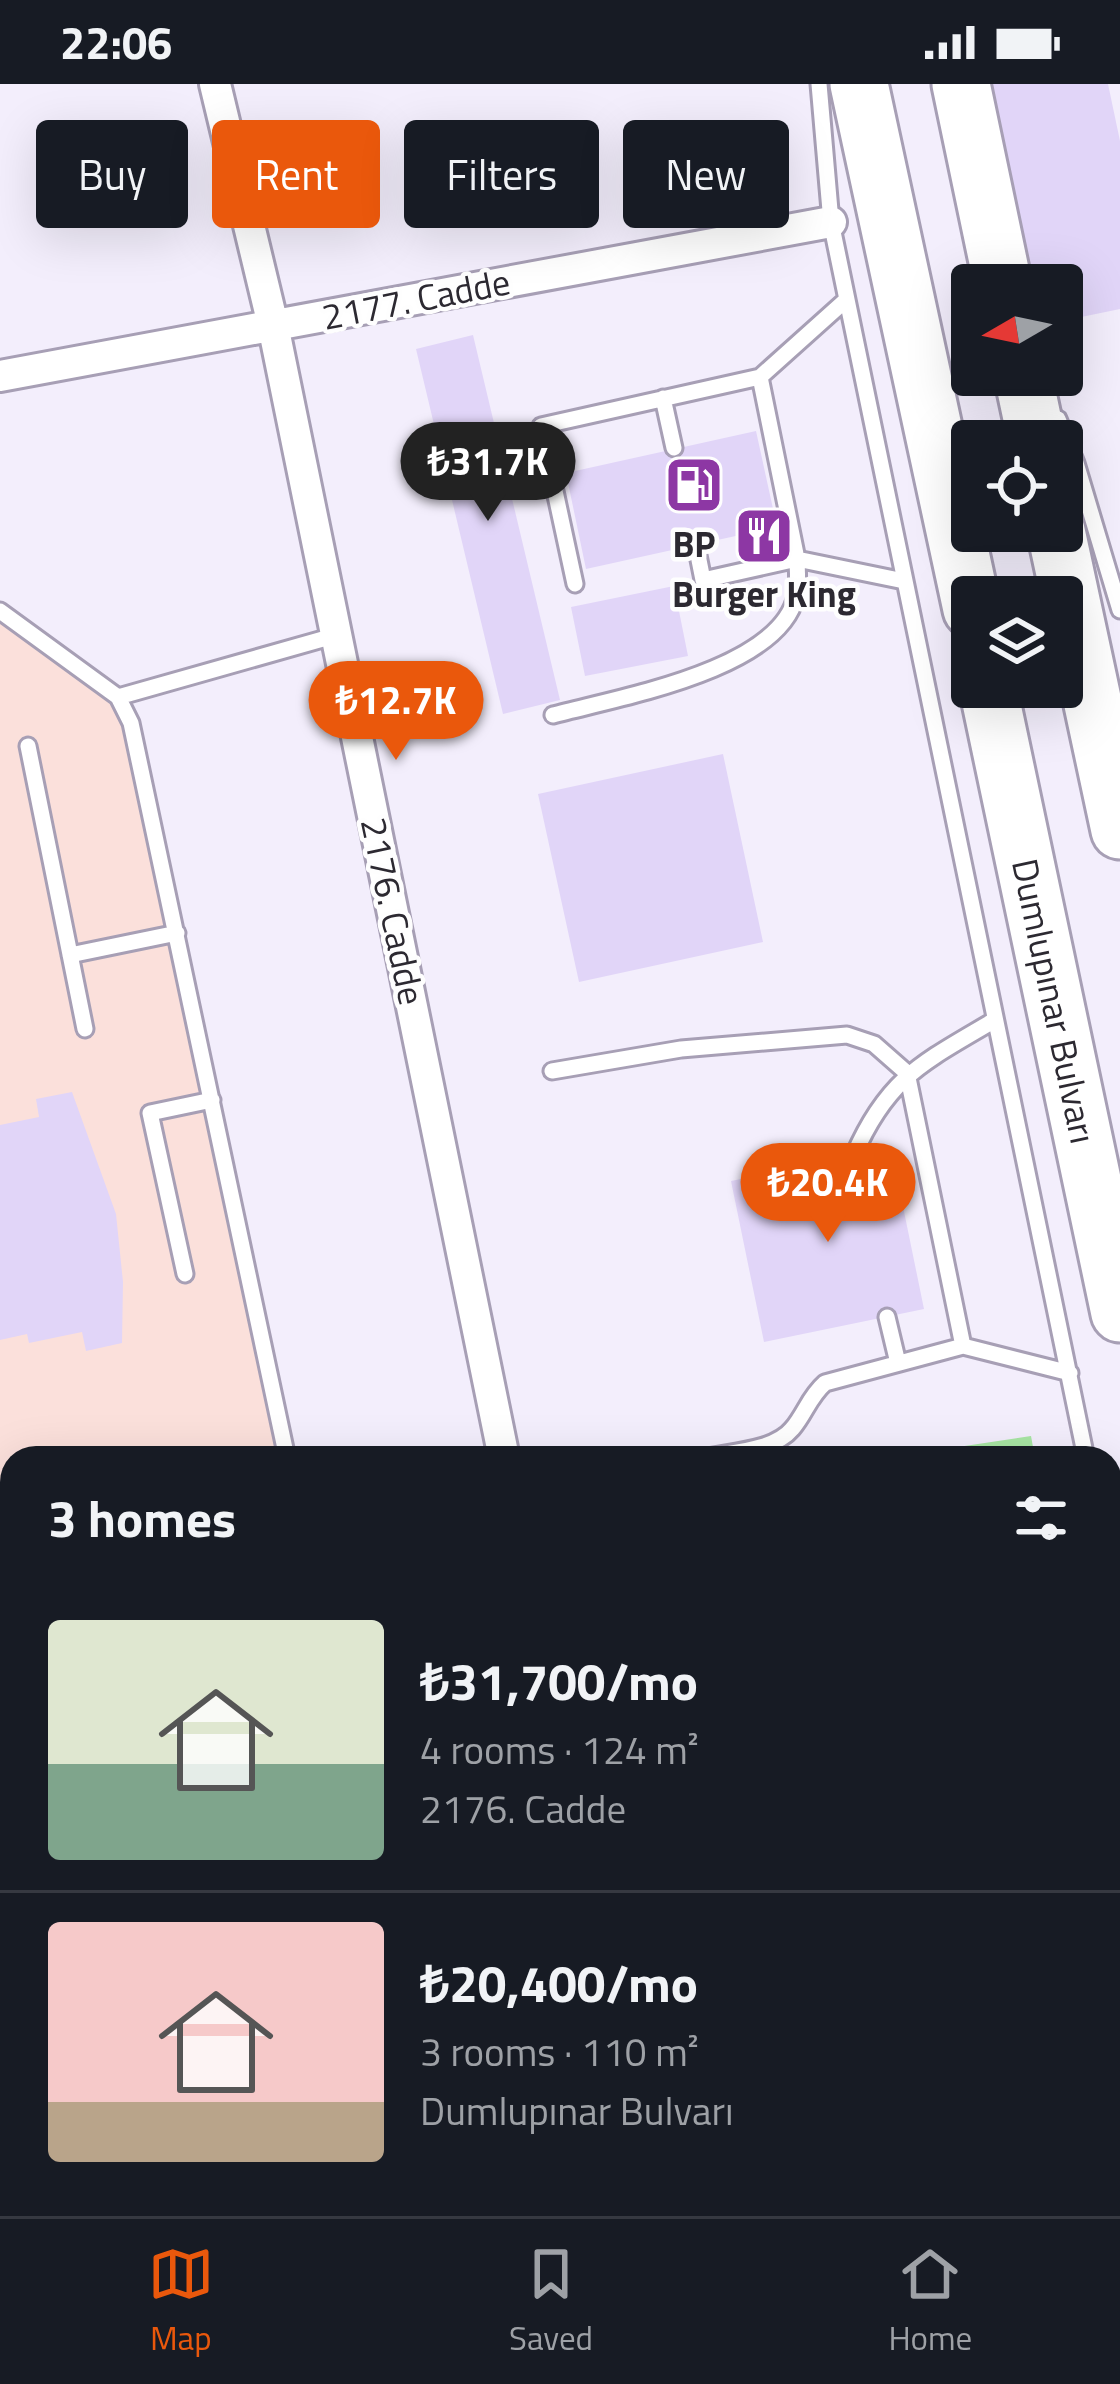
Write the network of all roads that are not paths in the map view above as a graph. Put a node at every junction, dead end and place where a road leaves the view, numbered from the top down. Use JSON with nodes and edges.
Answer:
{"nodes":[{"id":1,"x":215,"y":84,"type":"edge"},
{"id":2,"x":819,"y":84,"type":"edge"},
{"id":3,"x":859,"y":84,"type":"edge"},
{"id":4,"x":961,"y":84,"type":"edge"},
{"id":5,"x":831,"y":222,"type":"junction"},
{"id":6,"x":999,"y":264,"type":"edge"},
{"id":7,"x":847,"y":298,"type":"junction"},
{"id":8,"x":274,"y":325,"type":"junction"},
{"id":9,"x":0,"y":376,"type":"edge"},
{"id":10,"x":760,"y":377,"type":"junction"},
{"id":11,"x":663,"y":398,"type":"junction"},
{"id":12,"x":1036,"y":404,"type":"edge"},
{"id":13,"x":674,"y":448,"type":"dead end"},
{"id":14,"x":696,"y":545,"type":"dead end"},
{"id":15,"x":1060,"y":552,"type":"edge"},
{"id":16,"x":797,"y":559,"type":"junction"},
{"id":17,"x":965,"y":576,"type":"edge"},
{"id":18,"x":904,"y":580,"type":"junction"},
{"id":19,"x":575,"y":584,"type":"dead end"},
{"id":20,"x":1120,"y":610,"type":"edge"},
{"id":21,"x":0,"y":611,"type":"edge"},
{"id":22,"x":337,"y":634,"type":"junction"},
{"id":23,"x":118,"y":697,"type":"junction"},
{"id":24,"x":992,"y":708,"type":"edge"},
{"id":25,"x":553,"y":715,"type":"dead end"},
{"id":26,"x":28,"y":746,"type":"dead end"},
{"id":27,"x":1120,"y":830,"type":"edge"},
{"id":28,"x":177,"y":934,"type":"junction"},
{"id":29,"x":70,"y":955,"type":"junction"},
{"id":30,"x":993,"y":1021,"type":"junction"},
{"id":31,"x":85,"y":1029,"type":"dead end"},
{"id":32,"x":552,"y":1071,"type":"dead end"},
{"id":33,"x":907,"y":1072,"type":"junction"},
{"id":34,"x":212,"y":1100,"type":"junction"},
{"id":35,"x":854,"y":1155,"type":"dead end"},
{"id":36,"x":185,"y":1274,"type":"dead end"},
{"id":37,"x":1120,"y":1313,"type":"edge"},
{"id":38,"x":887,"y":1317,"type":"dead end"},
{"id":39,"x":963,"y":1346,"type":"junction"},
{"id":40,"x":898,"y":1363,"type":"junction"},
{"id":41,"x":1070,"y":1373,"type":"junction"},
{"id":42,"x":284,"y":1446,"type":"edge"},
{"id":43,"x":502,"y":1446,"type":"edge"},
{"id":44,"x":756,"y":1446,"type":"edge"},
{"id":45,"x":1084,"y":1446,"type":"edge"}],
"edges":[{"from":1,"to":8,"type":"street","name":"2176. Cadde"},
{"from":2,"to":5,"type":"lane"},
{"from":3,"to":17,"type":"highway"},
{"from":4,"to":6,"type":"highway"},
{"from":5,"to":7,"type":"lane"},
{"from":5,"to":8,"type":"street","name":"2177. Cadde"},
{"from":7,"to":10,"type":"lane"},
{"from":7,"to":18,"type":"lane"},
{"from":8,"to":9,"type":"street","name":"2177. Cadde"},
{"from":8,"to":22,"type":"street","name":"2176. Cadde"},
{"from":10,"to":11,"type":"lane"},
{"from":10,"to":16,"type":"lane"},
{"from":11,"to":13,"type":"lane"},
{"from":11,"to":19,"type":"lane"},
{"from":12,"to":20,"type":"lane"},
{"from":14,"to":16,"type":"lane"},
{"from":15,"to":27,"type":"highway"},
{"from":16,"to":18,"type":"lane"},
{"from":16,"to":25,"type":"lane"},
{"from":18,"to":30,"type":"lane"},
{"from":21,"to":23,"type":"lane"},
{"from":22,"to":23,"type":"lane"},
{"from":22,"to":43,"type":"street","name":"2176. Cadde"},
{"from":23,"to":28,"type":"lane"},
{"from":24,"to":37,"type":"highway","name":"Dumlupınar Bulvarı"},
{"from":26,"to":29,"type":"lane"},
{"from":28,"to":29,"type":"lane"},
{"from":28,"to":34,"type":"lane"},
{"from":29,"to":31,"type":"lane"},
{"from":30,"to":33,"type":"lane"},
{"from":30,"to":41,"type":"lane"},
{"from":32,"to":33,"type":"lane"},
{"from":33,"to":35,"type":"lane"},
{"from":33,"to":39,"type":"lane"},
{"from":34,"to":36,"type":"lane"},
{"from":34,"to":42,"type":"lane"},
{"from":38,"to":40,"type":"lane"},
{"from":39,"to":40,"type":"lane"},
{"from":39,"to":41,"type":"lane"},
{"from":40,"to":44,"type":"lane"},
{"from":41,"to":45,"type":"lane"}]}
